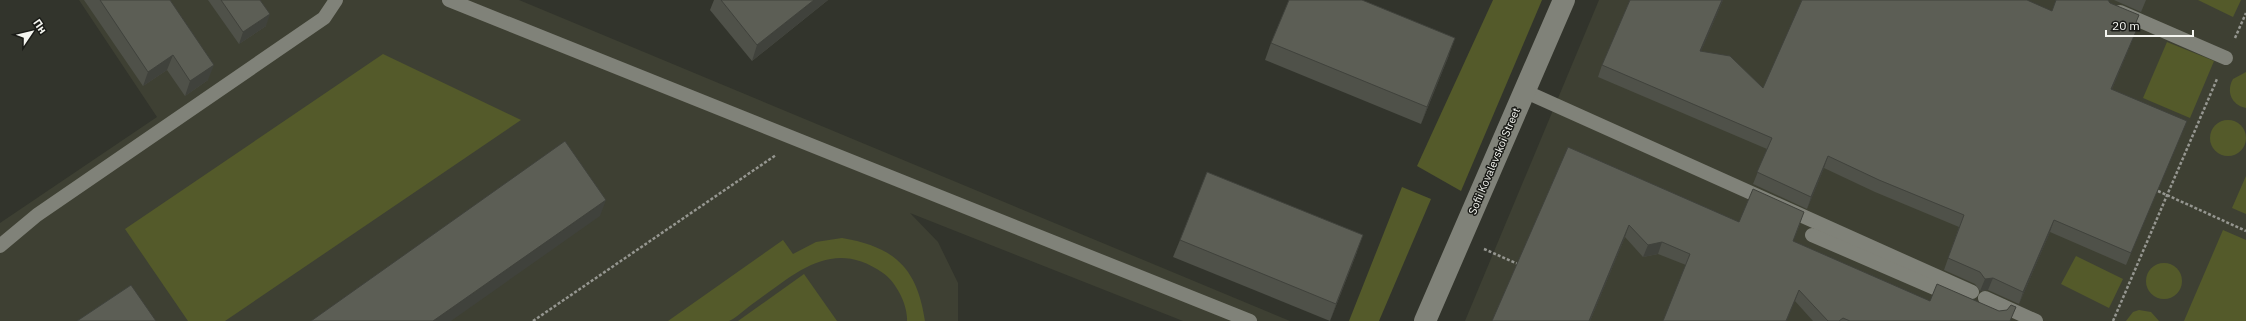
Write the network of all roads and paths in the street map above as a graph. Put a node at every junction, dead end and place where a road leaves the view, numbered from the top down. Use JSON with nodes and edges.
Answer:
{"nodes":[{"id":1,"x":336,"y":0,"type":"edge"},
{"id":2,"x":449,"y":0,"type":"edge"},
{"id":3,"x":1564,"y":0,"type":"edge"},
{"id":4,"x":2109,"y":7,"type":"edge"},
{"id":5,"x":2246,"y":13,"type":"edge"},
{"id":6,"x":2226,"y":58,"type":"junction"},
{"id":7,"x":1524,"y":91,"type":"junction"},
{"id":8,"x":781,"y":152,"type":"dead end"},
{"id":9,"x":2158,"y":191,"type":"edge"},
{"id":10,"x":2167,"y":195,"type":"junction"},
{"id":11,"x":2246,"y":231,"type":"edge"},
{"id":12,"x":1812,"y":235,"type":"dead end"},
{"id":13,"x":0,"y":246,"type":"edge"},
{"id":14,"x":1481,"y":248,"type":"dead end"},
{"id":15,"x":1518,"y":264,"type":"edge"},
{"id":16,"x":1972,"y":292,"type":"dead end"},
{"id":17,"x":1985,"y":298,"type":"dead end"},
{"id":18,"x":2002,"y":306,"type":"junction"},
{"id":19,"x":533,"y":321,"type":"edge"},
{"id":20,"x":1250,"y":321,"type":"edge"},
{"id":21,"x":1425,"y":321,"type":"edge"},
{"id":22,"x":2036,"y":321,"type":"edge"},
{"id":23,"x":2113,"y":321,"type":"edge"}],
"edges":[{"from":1,"to":13,"type":"lane"},
{"from":2,"to":20,"type":"lane"},
{"from":3,"to":7,"type":"street","name":"Sofii Kovalevskoi Street"},
{"from":4,"to":6,"type":"lane"},
{"from":5,"to":6,"type":"path"},
{"from":6,"to":10,"type":"path"},
{"from":7,"to":16,"type":"lane"},
{"from":7,"to":21,"type":"street","name":"Sofii Kovalevskoi Street"},
{"from":8,"to":19,"type":"path"},
{"from":9,"to":10,"type":"path"},
{"from":10,"to":11,"type":"path"},
{"from":10,"to":23,"type":"path"},
{"from":12,"to":18,"type":"lane"},
{"from":14,"to":15,"type":"path"},
{"from":17,"to":18,"type":"lane"},
{"from":18,"to":22,"type":"lane"}]}
